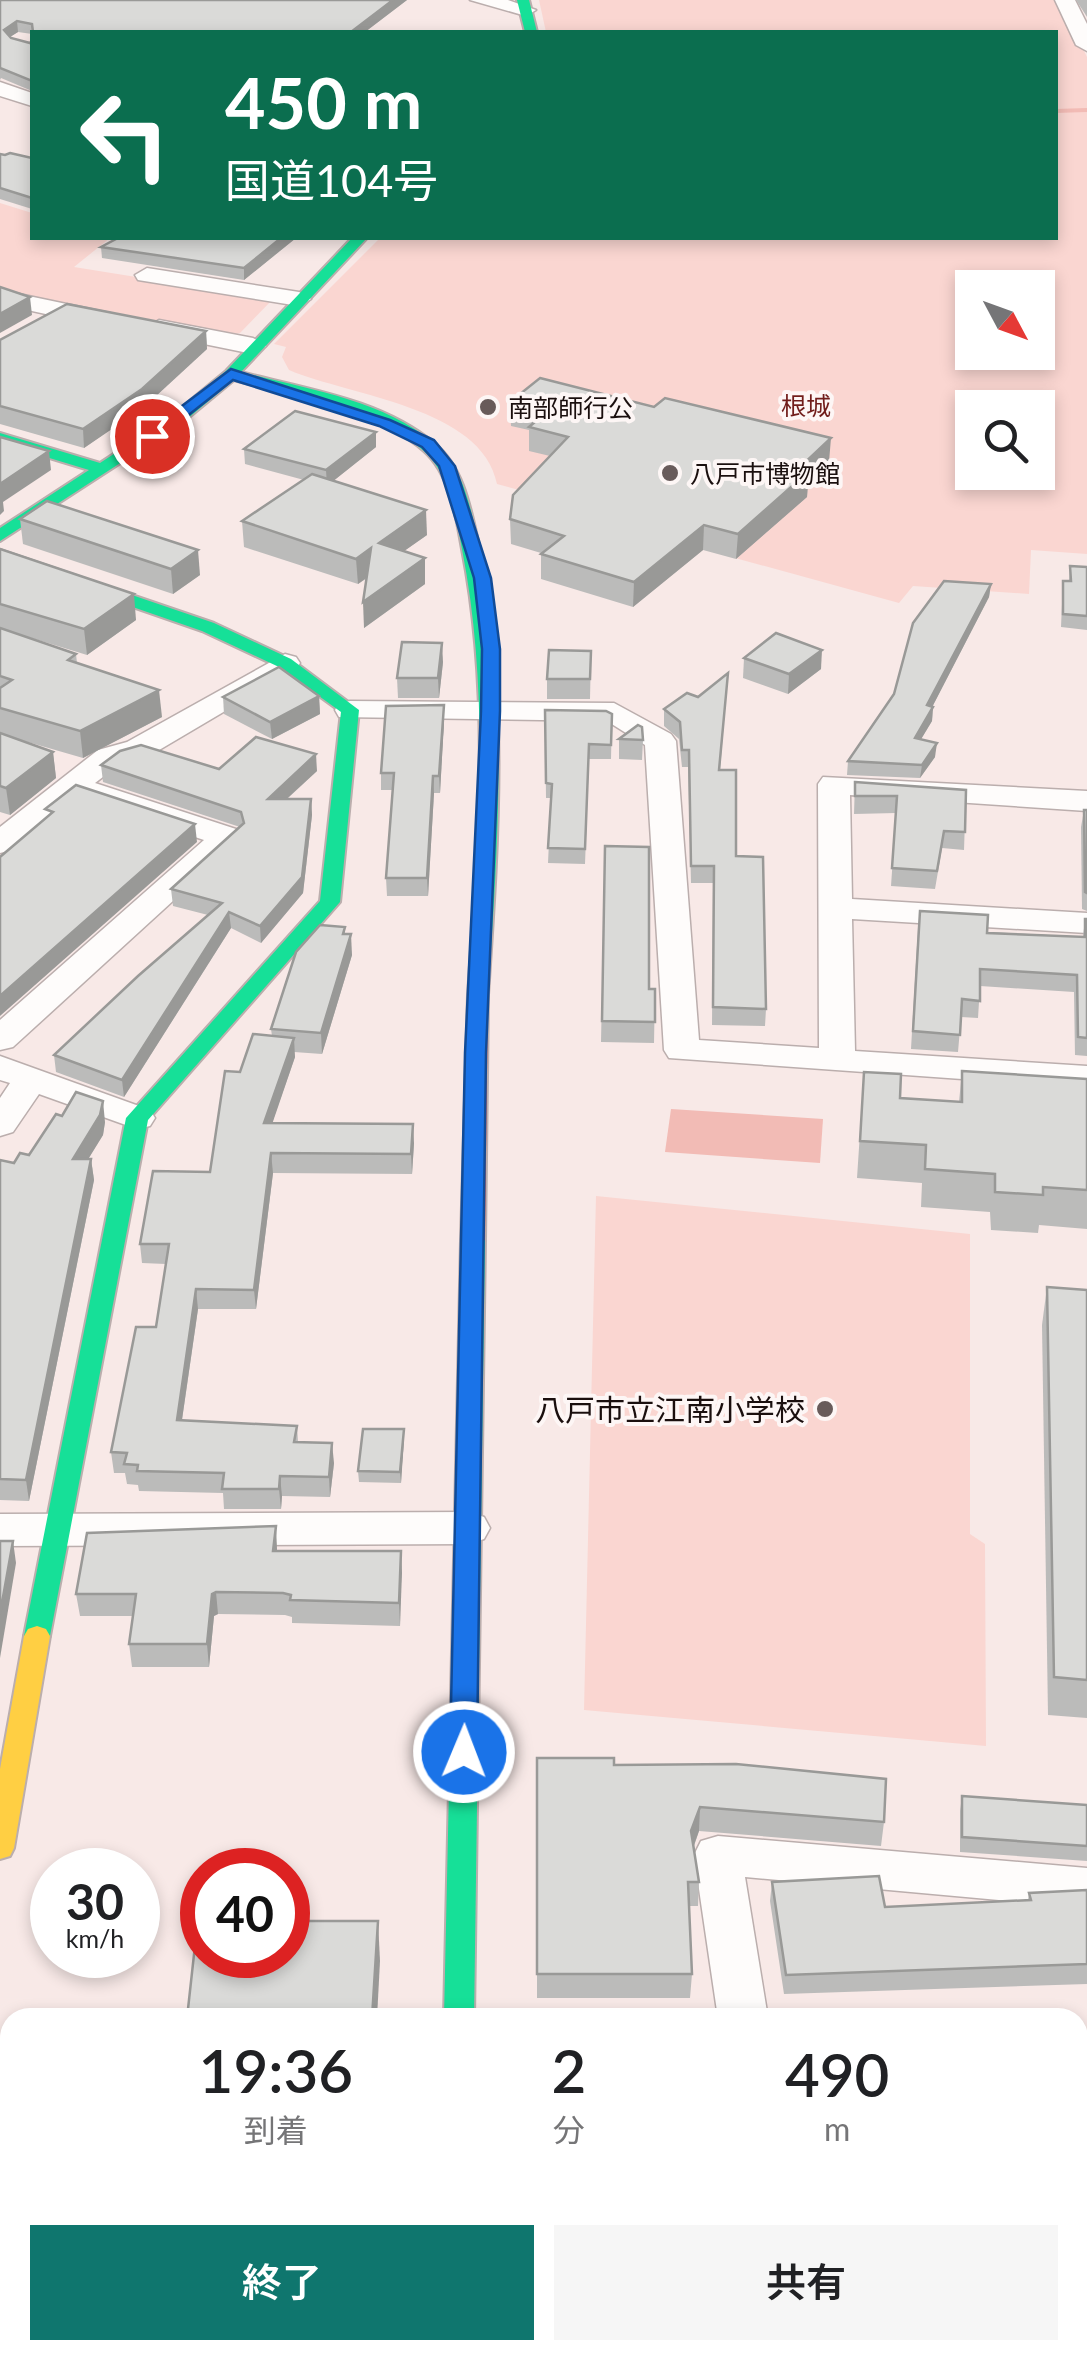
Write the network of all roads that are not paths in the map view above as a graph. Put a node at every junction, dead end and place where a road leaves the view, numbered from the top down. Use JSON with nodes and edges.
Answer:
{"nodes":[{"id":1,"x":480,"y":0,"type":"edge"},
{"id":2,"x":1065,"y":0,"type":"edge"},
{"id":3,"x":527,"y":14,"type":"edge"},
{"id":4,"x":1084,"y":32,"type":"edge"},
{"id":5,"x":0,"y":89,"type":"edge"},
{"id":6,"x":28,"y":99,"type":"edge"},
{"id":7,"x":0,"y":110,"type":"edge"},
{"id":8,"x":358,"y":240,"type":"edge"},
{"id":9,"x":147,"y":276,"type":"dead end"},
{"id":10,"x":0,"y":297,"type":"edge"},
{"id":11,"x":299,"y":299,"type":"junction"},
{"id":12,"x":62,"y":310,"type":"junction"},
{"id":13,"x":31,"y":329,"type":"edge"},
{"id":14,"x":253,"y":346,"type":"junction"},
{"id":15,"x":231,"y":374,"type":"junction"},
{"id":16,"x":0,"y":438,"type":"edge"},
{"id":17,"x":102,"y":469,"type":"junction"},
{"id":18,"x":0,"y":536,"type":"edge"},
{"id":19,"x":0,"y":555,"type":"edge"},
{"id":20,"x":286,"y":663,"type":"junction"},
{"id":21,"x":169,"y":695,"type":"dead end"},
{"id":22,"x":206,"y":707,"type":"junction"},
{"id":23,"x":350,"y":710,"type":"junction"},
{"id":24,"x":491,"y":711,"type":"junction"},
{"id":25,"x":68,"y":773,"type":"junction"},
{"id":26,"x":1087,"y":801,"type":"edge"},
{"id":27,"x":0,"y":843,"type":"edge"},
{"id":28,"x":836,"y":908,"type":"junction"},
{"id":29,"x":1087,"y":922,"type":"edge"},
{"id":30,"x":0,"y":1039,"type":"edge"},
{"id":31,"x":837,"y":1061,"type":"junction"},
{"id":32,"x":16,"y":1073,"type":"edge"},
{"id":33,"x":1087,"y":1076,"type":"edge"},
{"id":34,"x":137,"y":1118,"type":"junction"},
{"id":35,"x":0,"y":1124,"type":"edge"},
{"id":36,"x":469,"y":1528,"type":"junction"},
{"id":37,"x":0,"y":1530,"type":"edge"},
{"id":38,"x":56,"y":1531,"type":"junction"},
{"id":39,"x":0,"y":1848,"type":"edge"},
{"id":40,"x":1087,"y":1888,"type":"edge"},
{"id":41,"x":459,"y":2008,"type":"edge"},
{"id":42,"x":741,"y":2008,"type":"edge"}],
"edges":[{"from":1,"to":3,"type":"street"},
{"from":2,"to":4,"type":"street"},
{"from":5,"to":6,"type":"street"},
{"from":6,"to":7,"type":"street"},
{"from":8,"to":11,"type":"main road"},
{"from":9,"to":11,"type":"street"},
{"from":10,"to":12,"type":"street"},
{"from":11,"to":14,"type":"main road"},
{"from":12,"to":13,"type":"street"},
{"from":12,"to":14,"type":"street"},
{"from":14,"to":15,"type":"main road"},
{"from":15,"to":17,"type":"main road"},
{"from":15,"to":24,"type":"main road"},
{"from":16,"to":17,"type":"main road"},
{"from":17,"to":18,"type":"main road"},
{"from":19,"to":20,"type":"main road"},
{"from":20,"to":22,"type":"street"},
{"from":20,"to":23,"type":"main road"},
{"from":21,"to":22,"type":"street"},
{"from":22,"to":25,"type":"street"},
{"from":23,"to":24,"type":"street"},
{"from":23,"to":34,"type":"main road"},
{"from":24,"to":31,"type":"street"},
{"from":24,"to":36,"type":"main road"},
{"from":25,"to":27,"type":"street"},
{"from":25,"to":30,"type":"street"},
{"from":26,"to":28,"type":"street"},
{"from":28,"to":29,"type":"street"},
{"from":28,"to":31,"type":"street"},
{"from":31,"to":33,"type":"street"},
{"from":32,"to":34,"type":"street"},
{"from":32,"to":35,"type":"street"},
{"from":34,"to":38,"type":"main road"},
{"from":36,"to":38,"type":"street"},
{"from":36,"to":41,"type":"main road"},
{"from":37,"to":38,"type":"street"},
{"from":38,"to":39,"type":"main road"},
{"from":40,"to":42,"type":"street"}]}
